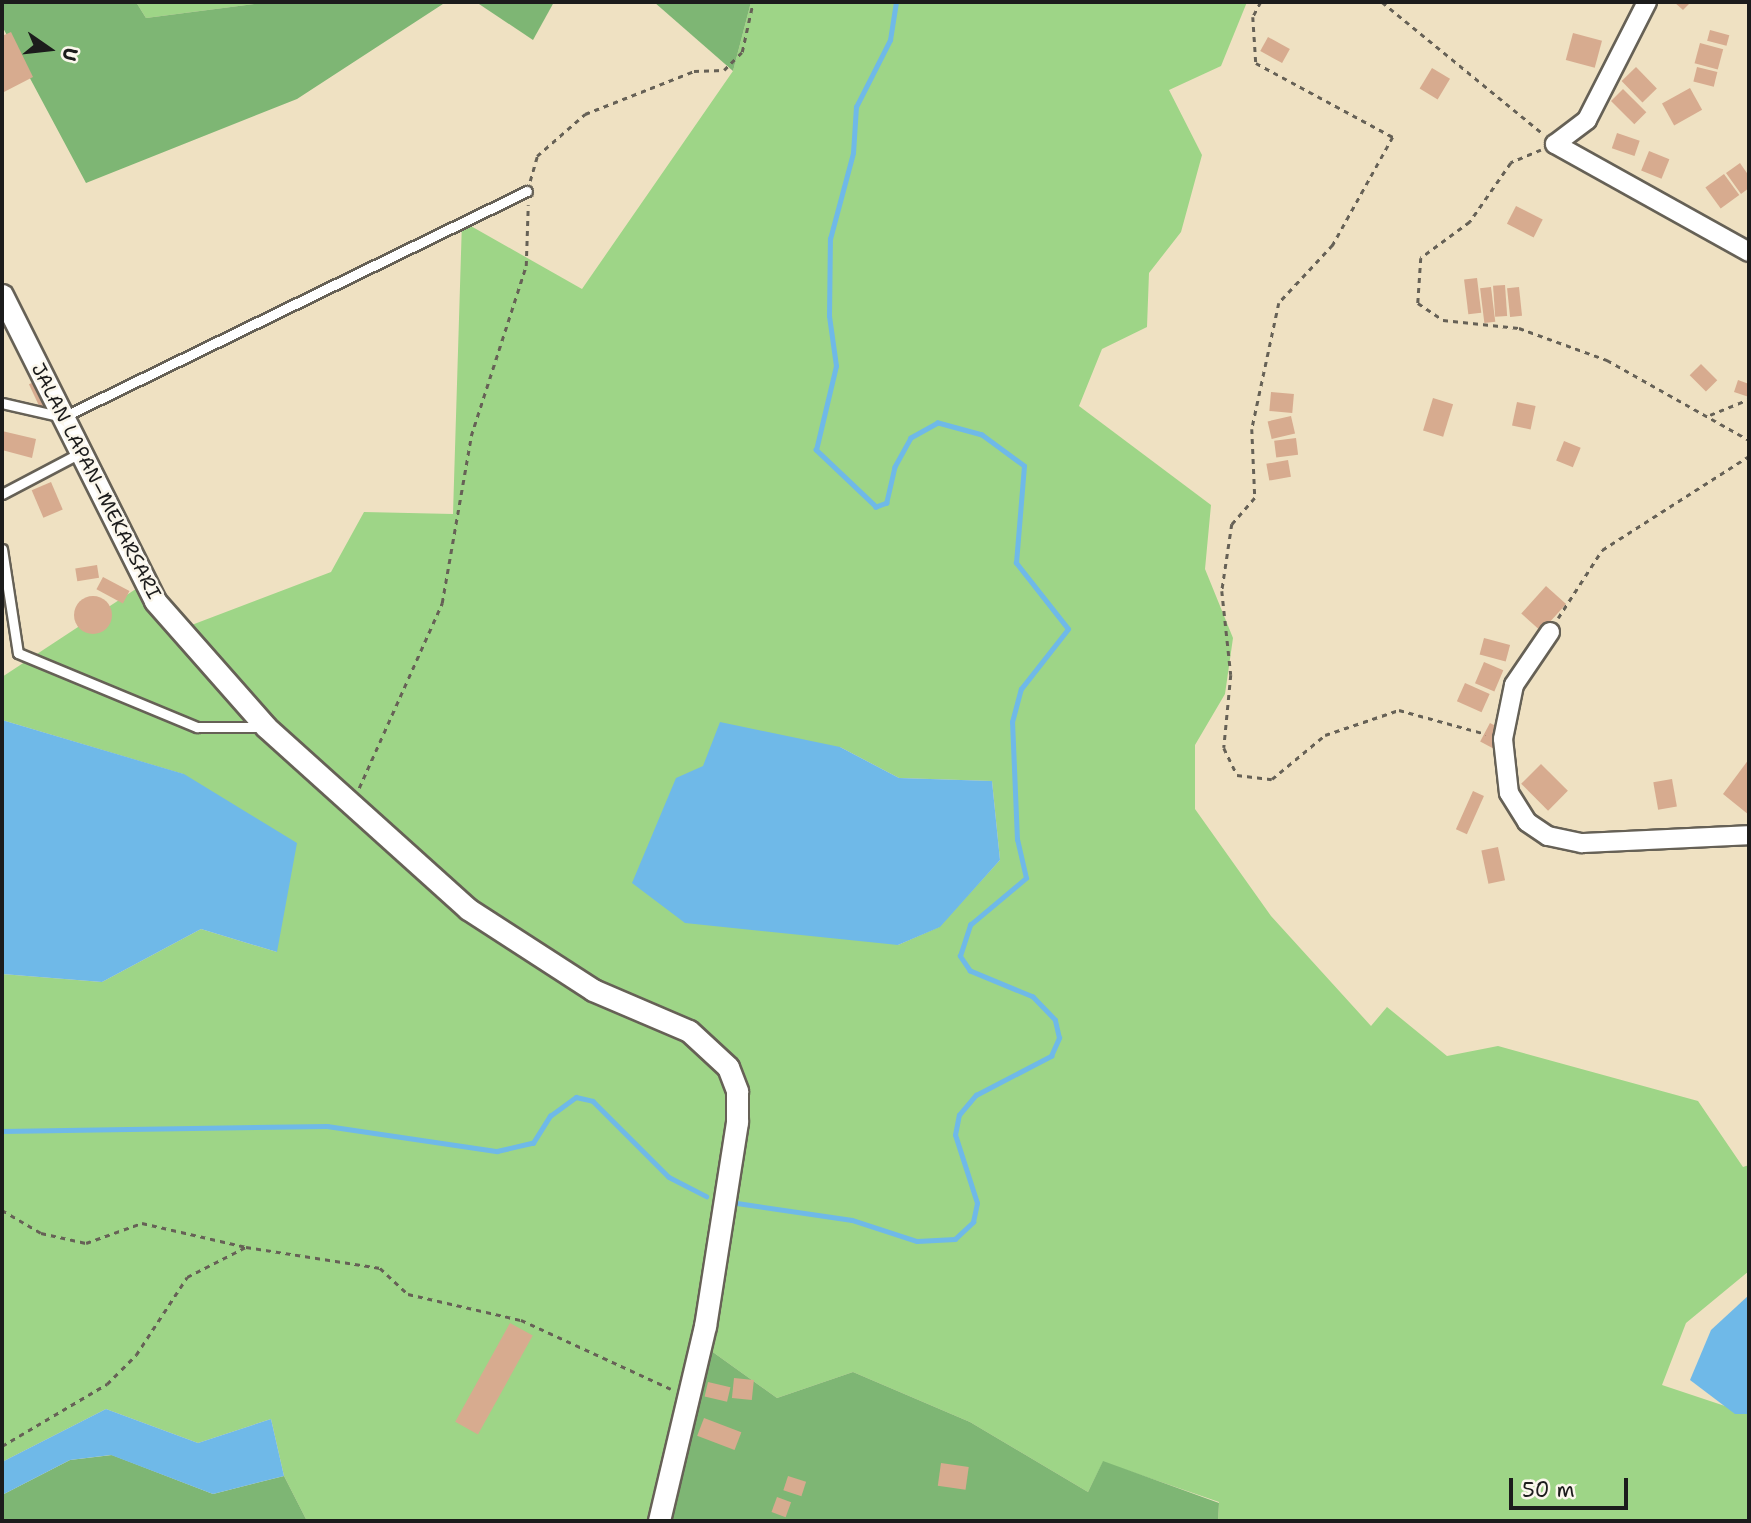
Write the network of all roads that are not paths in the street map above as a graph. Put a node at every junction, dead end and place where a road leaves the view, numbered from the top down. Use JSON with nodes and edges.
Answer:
{"nodes":[{"id":1,"x":1647,"y":2,"type":"edge"},
{"id":2,"x":527,"y":191,"type":"road end"},
{"id":3,"x":1749,"y":252,"type":"edge"},
{"id":4,"x":2,"y":295,"type":"edge"},
{"id":5,"x":2,"y":403,"type":"edge"},
{"id":6,"x":64,"y":417,"type":"junction"},
{"id":7,"x":80,"y":453,"type":"junction"},
{"id":8,"x":2,"y":494,"type":"edge"},
{"id":9,"x":2,"y":549,"type":"edge"},
{"id":10,"x":1550,"y":632,"type":"road end"},
{"id":11,"x":266,"y":727,"type":"junction"},
{"id":12,"x":1749,"y":835,"type":"edge"},
{"id":13,"x":659,"y":1521,"type":"edge"}],
"edges":[{"from":1,"to":3,"type":"street"},
{"from":2,"to":6,"type":"lane"},
{"from":4,"to":6,"type":"street","name":"JALAN LAPAN–MEKARSARI"},
{"from":5,"to":6,"type":"lane"},
{"from":6,"to":7,"type":"street","name":"JALAN LAPAN–MEKARSARI"},
{"from":7,"to":8,"type":"lane"},
{"from":7,"to":11,"type":"street","name":"JALAN LAPAN–MEKARSARI"},
{"from":9,"to":11,"type":"lane"},
{"from":10,"to":12,"type":"street"},
{"from":11,"to":13,"type":"street","name":"JALAN LAPAN–MEKARSARI"}]}
